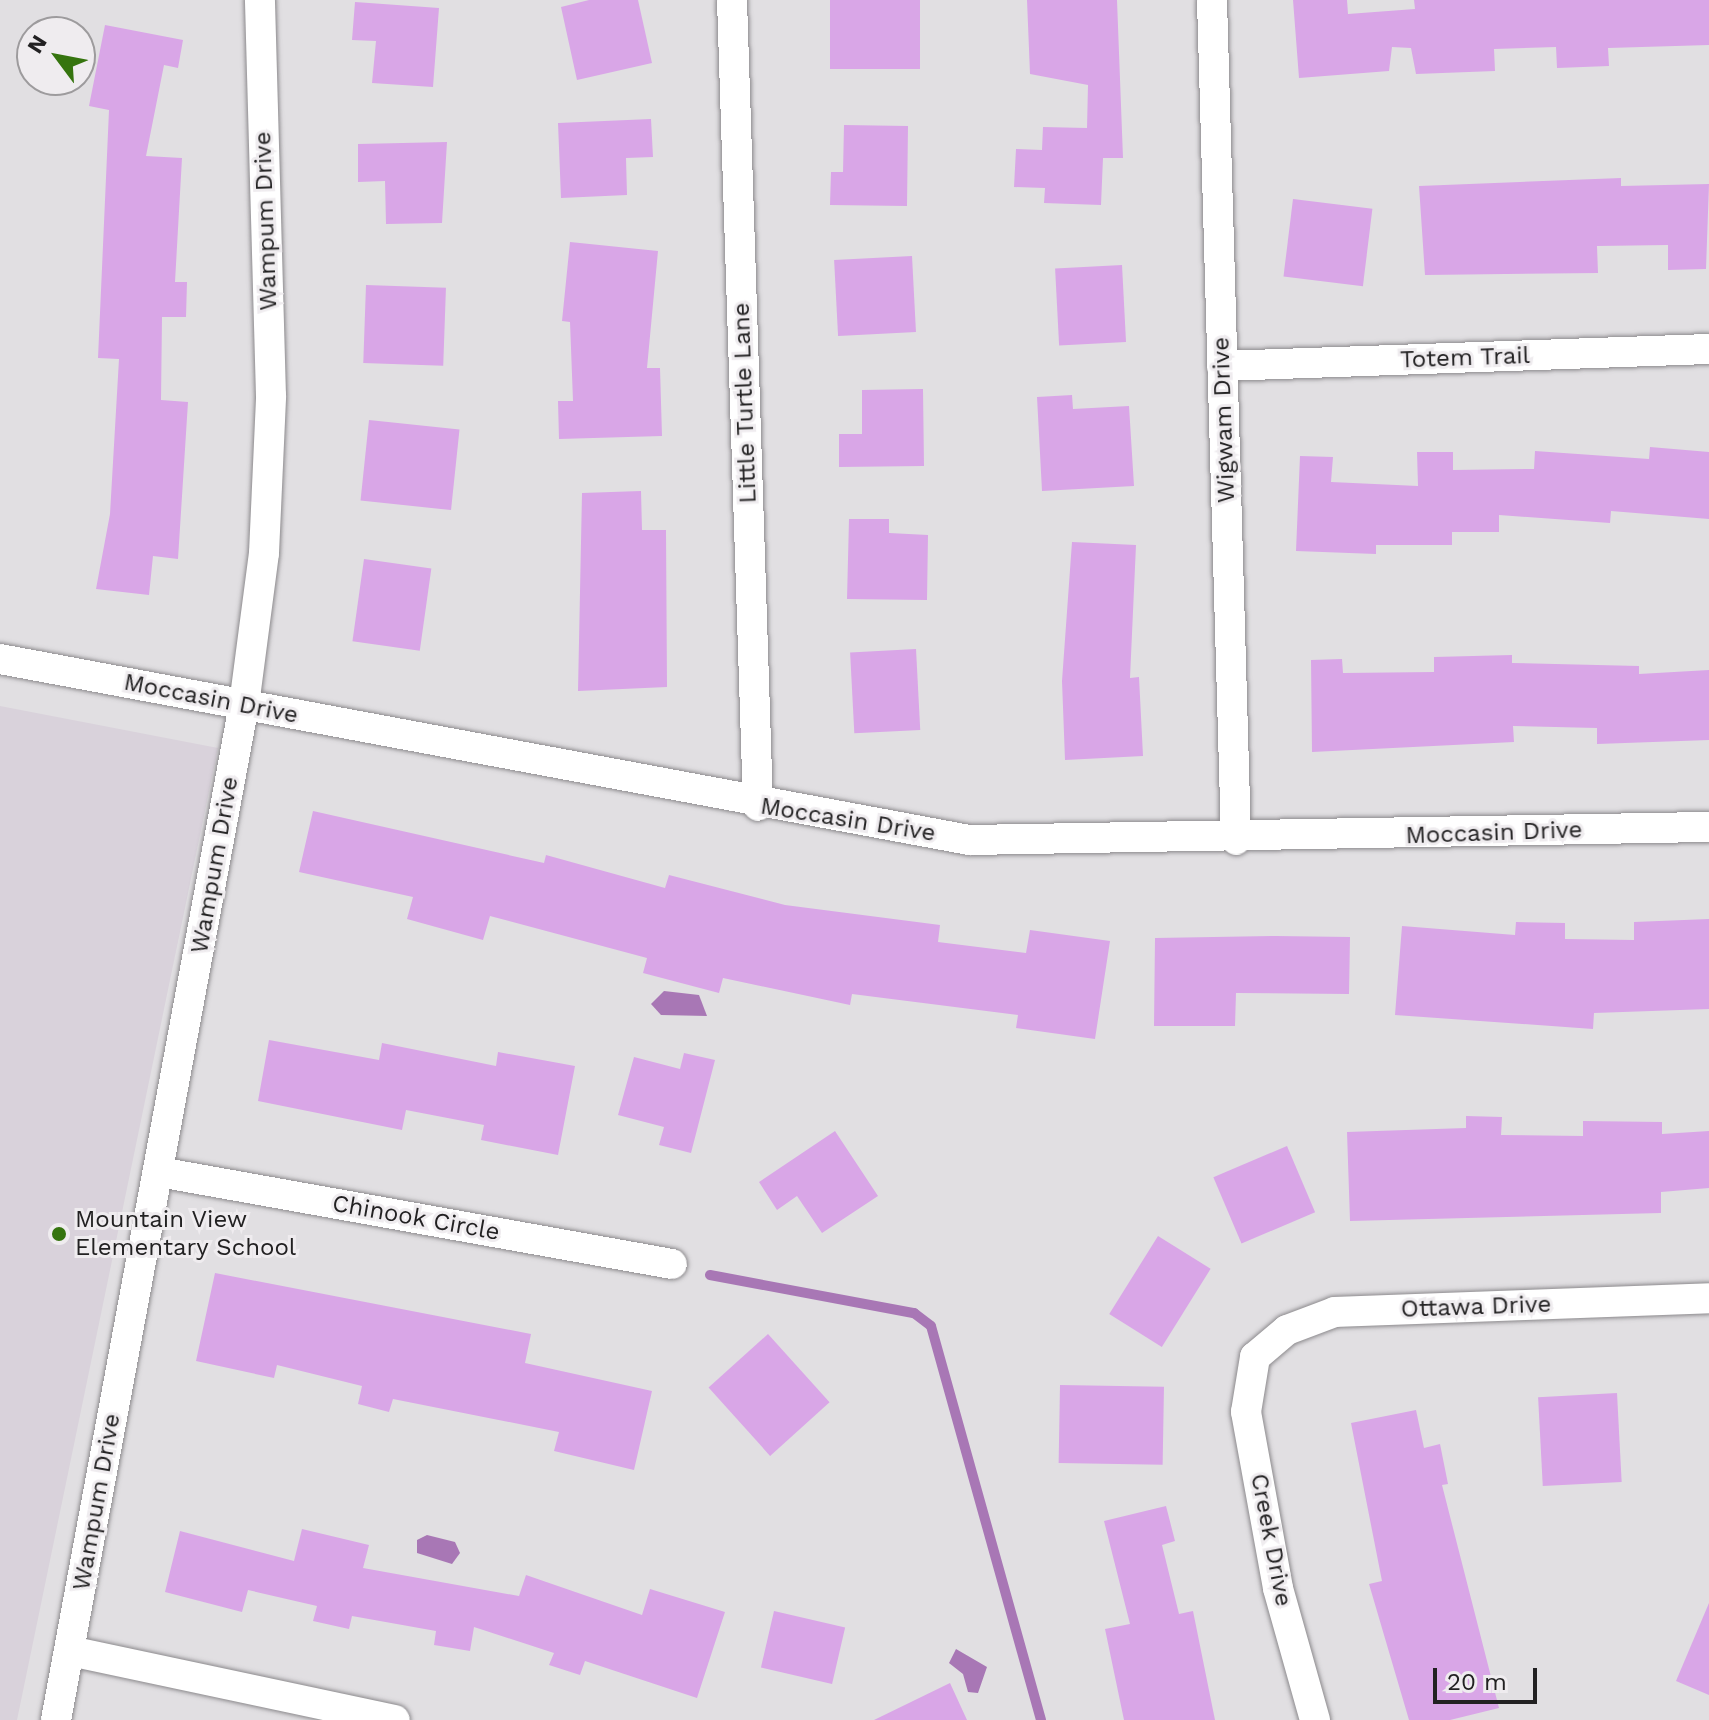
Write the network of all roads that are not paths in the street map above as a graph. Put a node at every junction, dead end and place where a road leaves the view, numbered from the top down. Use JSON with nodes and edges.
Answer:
{"nodes":[{"id":1,"x":260,"y":0,"type":"edge"},
{"id":2,"x":732,"y":0,"type":"edge"},
{"id":3,"x":1212,"y":0,"type":"edge"},
{"id":4,"x":1709,"y":349,"type":"edge"},
{"id":5,"x":1222,"y":366,"type":"junction"},
{"id":6,"x":0,"y":659,"type":"edge"},
{"id":7,"x":244,"y":705,"type":"junction"},
{"id":8,"x":758,"y":806,"type":"junction"},
{"id":9,"x":1709,"y":827,"type":"edge"},
{"id":10,"x":1236,"y":840,"type":"junction"},
{"id":11,"x":159,"y":1172,"type":"junction"},
{"id":12,"x":672,"y":1264,"type":"dead end"},
{"id":13,"x":1709,"y":1298,"type":"edge"},
{"id":14,"x":1255,"y":1357,"type":"joint"},
{"id":15,"x":70,"y":1651,"type":"junction"},
{"id":16,"x":56,"y":1720,"type":"edge"},
{"id":17,"x":395,"y":1720,"type":"edge"},
{"id":18,"x":1315,"y":1720,"type":"edge"}],
"edges":[{"from":1,"to":7,"type":"street","name":"Wampum Drive"},
{"from":2,"to":8,"type":"street","name":"Little Turtle Lane"},
{"from":3,"to":5,"type":"street","name":"Wigwam Drive"},
{"from":4,"to":5,"type":"street","name":"Totem Trail"},
{"from":5,"to":10,"type":"street","name":"Wigwam Drive"},
{"from":6,"to":7,"type":"street","name":"Moccasin Drive"},
{"from":7,"to":8,"type":"street","name":"Moccasin Drive"},
{"from":7,"to":11,"type":"street","name":"Wampum Drive"},
{"from":8,"to":10,"type":"street","name":"Moccasin Drive"},
{"from":9,"to":10,"type":"street","name":"Moccasin Drive"},
{"from":11,"to":12,"type":"street","name":"Chinook Circle"},
{"from":11,"to":15,"type":"street","name":"Wampum Drive"},
{"from":13,"to":14,"type":"street","name":"Ottawa Drive"},
{"from":14,"to":18,"type":"street","name":"Creek Drive"},
{"from":15,"to":16,"type":"street","name":"Wampum Drive"},
{"from":15,"to":17,"type":"street"}]}
